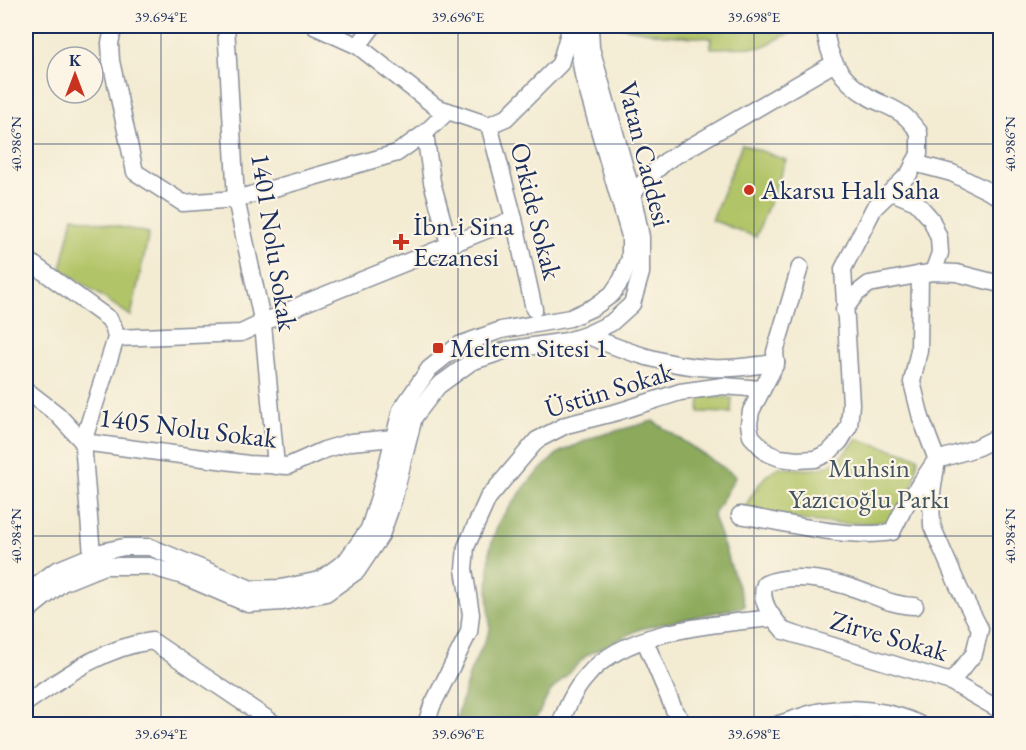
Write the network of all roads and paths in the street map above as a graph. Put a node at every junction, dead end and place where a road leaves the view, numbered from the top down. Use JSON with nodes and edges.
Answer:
{"nodes":[{"id":1,"x":114,"y":26,"type":"edge"},
{"id":2,"x":226,"y":26,"type":"edge"},
{"id":3,"x":314,"y":26,"type":"edge"},
{"id":4,"x":373,"y":26,"type":"edge"},
{"id":5,"x":573,"y":26,"type":"edge"},
{"id":6,"x":590,"y":26,"type":"edge"},
{"id":7,"x":825,"y":26,"type":"edge"},
{"id":8,"x":358,"y":46,"type":"junction"},
{"id":9,"x":833,"y":64,"type":"junction"},
{"id":10,"x":448,"y":111,"type":"junction"},
{"id":11,"x":489,"y":124,"type":"junction"},
{"id":12,"x":425,"y":133,"type":"junction"},
{"id":13,"x":914,"y":164,"type":"junction"},
{"id":14,"x":892,"y":192,"type":"junction"},
{"id":15,"x":632,"y":193,"type":"junction"},
{"id":16,"x":1000,"y":197,"type":"edge"},
{"id":17,"x":236,"y":199,"type":"junction"},
{"id":18,"x":514,"y":219,"type":"junction"},
{"id":19,"x":449,"y":244,"type":"junction"},
{"id":20,"x":26,"y":259,"type":"edge"},
{"id":21,"x":800,"y":267,"type":"dead end"},
{"id":22,"x":926,"y":273,"type":"junction"},
{"id":23,"x":1000,"y":284,"type":"edge"},
{"id":24,"x":534,"y":309,"type":"dead end"},
{"id":25,"x":844,"y":310,"type":"junction"},
{"id":26,"x":263,"y":324,"type":"junction"},
{"id":27,"x":586,"y":335,"type":"junction"},
{"id":28,"x":116,"y":338,"type":"junction"},
{"id":29,"x":776,"y":363,"type":"junction"},
{"id":30,"x":762,"y":389,"type":"junction"},
{"id":31,"x":26,"y":390,"type":"edge"},
{"id":32,"x":1000,"y":436,"type":"edge"},
{"id":33,"x":394,"y":438,"type":"junction"},
{"id":34,"x":83,"y":442,"type":"junction"},
{"id":35,"x":937,"y":460,"type":"junction"},
{"id":36,"x":276,"y":466,"type":"junction"},
{"id":37,"x":740,"y":515,"type":"dead end"},
{"id":38,"x":92,"y":555,"type":"junction"},
{"id":39,"x":26,"y":593,"type":"edge"},
{"id":40,"x":915,"y":606,"type":"dead end"},
{"id":41,"x":26,"y":615,"type":"edge"},
{"id":42,"x":773,"y":618,"type":"junction"},
{"id":43,"x":645,"y":641,"type":"junction"},
{"id":44,"x":951,"y":682,"type":"junction"},
{"id":45,"x":26,"y":703,"type":"edge"},
{"id":46,"x":1000,"y":710,"type":"edge"},
{"id":47,"x":275,"y":724,"type":"edge"},
{"id":48,"x":426,"y":724,"type":"edge"},
{"id":49,"x":560,"y":724,"type":"edge"},
{"id":50,"x":684,"y":724,"type":"edge"},
{"id":51,"x":779,"y":724,"type":"edge"},
{"id":52,"x":919,"y":724,"type":"edge"}],
"edges":[{"from":1,"to":17,"type":"street"},
{"from":2,"to":17,"type":"street","name":"1401 Nolu Sokak"},
{"from":3,"to":8,"type":"street"},
{"from":4,"to":8,"type":"street"},
{"from":5,"to":11,"type":"street"},
{"from":5,"to":33,"type":"street","name":"Vatan Caddesi"},
{"from":6,"to":15,"type":"street","name":"Vatan Caddesi"},
{"from":7,"to":9,"type":"street"},
{"from":8,"to":10,"type":"street"},
{"from":9,"to":13,"type":"street"},
{"from":9,"to":15,"type":"street"},
{"from":10,"to":11,"type":"street"},
{"from":10,"to":12,"type":"street"},
{"from":11,"to":18,"type":"street","name":"Orkide Sokak"},
{"from":12,"to":17,"type":"street"},
{"from":12,"to":19,"type":"street"},
{"from":13,"to":14,"type":"street"},
{"from":13,"to":16,"type":"street"},
{"from":14,"to":22,"type":"street"},
{"from":14,"to":25,"type":"street"},
{"from":15,"to":27,"type":"street","name":"Vatan Caddesi"},
{"from":17,"to":26,"type":"street","name":"1401 Nolu Sokak"},
{"from":18,"to":19,"type":"street"},
{"from":18,"to":24,"type":"street","name":"Orkide Sokak"},
{"from":19,"to":26,"type":"street"},
{"from":20,"to":28,"type":"street"},
{"from":21,"to":29,"type":"street"},
{"from":22,"to":23,"type":"street"},
{"from":22,"to":25,"type":"street"},
{"from":22,"to":35,"type":"street"},
{"from":25,"to":30,"type":"street"},
{"from":26,"to":28,"type":"street"},
{"from":26,"to":36,"type":"street","name":"1401 Nolu Sokak"},
{"from":27,"to":29,"type":"street"},
{"from":27,"to":41,"type":"street","name":"Vatan Caddesi"},
{"from":28,"to":34,"type":"street"},
{"from":29,"to":30,"type":"street"},
{"from":30,"to":48,"type":"street","name":"Üstün Sokak"},
{"from":31,"to":34,"type":"street","name":"1405 Nolu Sokak"},
{"from":32,"to":35,"type":"street"},
{"from":33,"to":36,"type":"street","name":"1405 Nolu Sokak"},
{"from":33,"to":38,"type":"street","name":"Vatan Caddesi"},
{"from":34,"to":36,"type":"street","name":"1405 Nolu Sokak"},
{"from":34,"to":38,"type":"street"},
{"from":35,"to":37,"type":"street"},
{"from":35,"to":44,"type":"street","name":"Zirve Sokak"},
{"from":38,"to":39,"type":"street","name":"Vatan Caddesi"},
{"from":40,"to":42,"type":"street","name":"Zirve Sokak"},
{"from":42,"to":43,"type":"street"},
{"from":42,"to":44,"type":"street","name":"Zirve Sokak"},
{"from":43,"to":49,"type":"street"},
{"from":43,"to":50,"type":"street"},
{"from":44,"to":46,"type":"street"},
{"from":45,"to":47,"type":"street"},
{"from":51,"to":52,"type":"street"}]}
